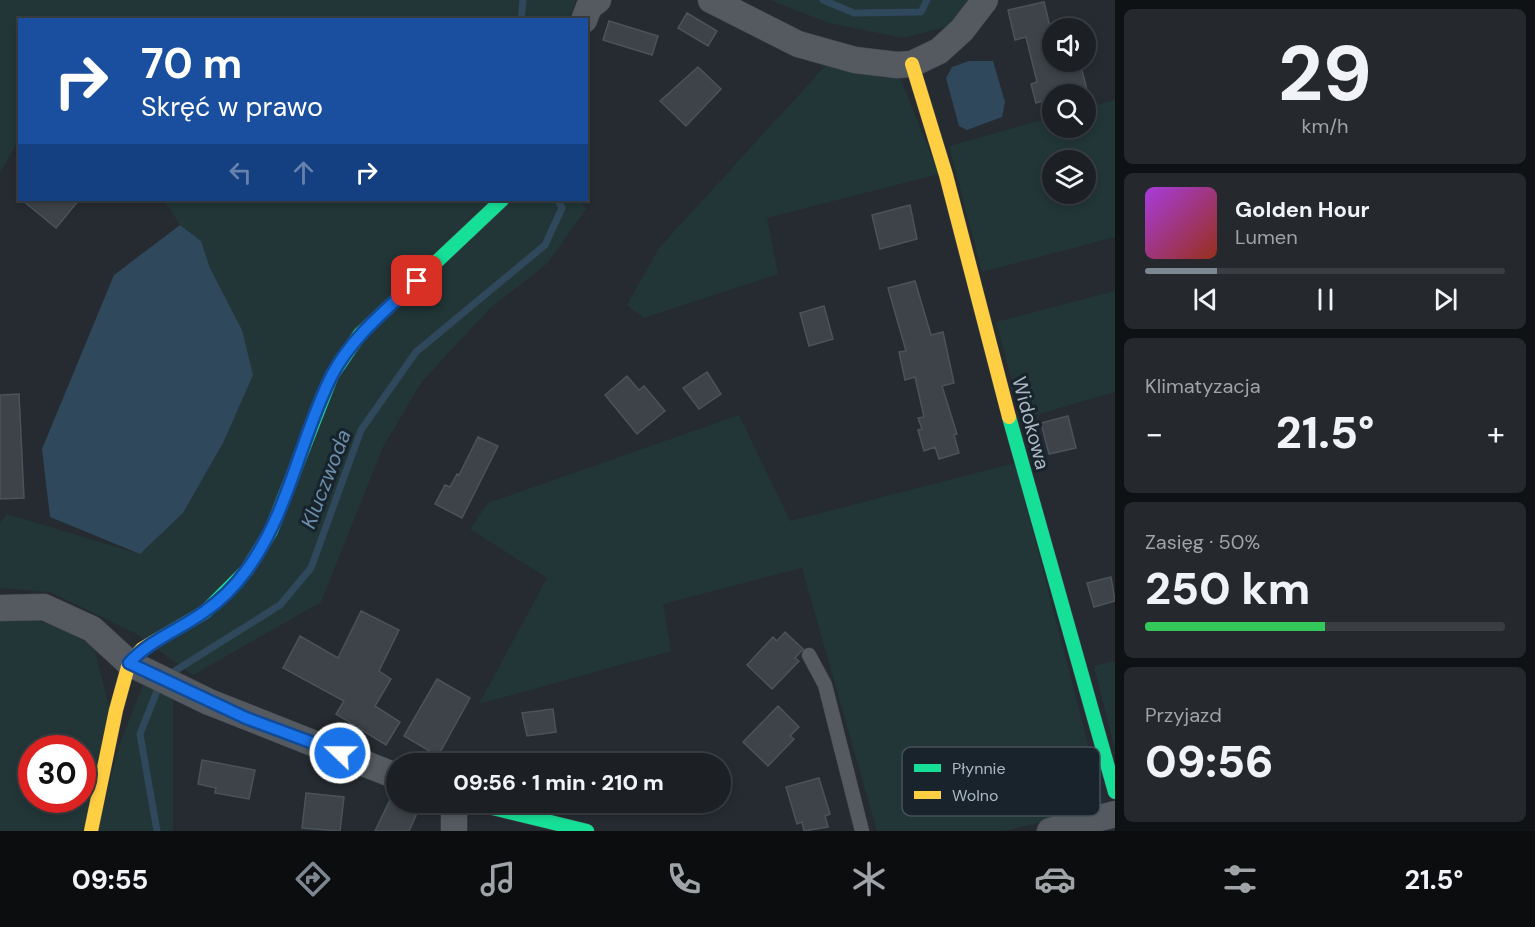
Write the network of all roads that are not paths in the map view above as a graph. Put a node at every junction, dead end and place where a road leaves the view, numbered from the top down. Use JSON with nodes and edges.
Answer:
{"nodes":[{"id":1,"x":598,"y":0,"type":"edge"},
{"id":2,"x":711,"y":0,"type":"edge"},
{"id":3,"x":985,"y":0,"type":"edge"},
{"id":4,"x":585,"y":18,"type":"edge"},
{"id":5,"x":912,"y":64,"type":"junction"},
{"id":6,"x":501,"y":201,"type":"edge"},
{"id":7,"x":0,"y":608,"type":"edge"},
{"id":8,"x":809,"y":655,"type":"dead end"},
{"id":9,"x":129,"y":663,"type":"junction"},
{"id":10,"x":386,"y":772,"type":"edge"},
{"id":11,"x":1115,"y":792,"type":"edge"},
{"id":12,"x":454,"y":813,"type":"edge"},
{"id":13,"x":513,"y":813,"type":"edge"},
{"id":14,"x":1115,"y":814,"type":"edge"},
{"id":15,"x":91,"y":831,"type":"edge"},
{"id":16,"x":454,"y":831,"type":"edge"},
{"id":17,"x":587,"y":831,"type":"edge"},
{"id":18,"x":862,"y":831,"type":"edge"},
{"id":19,"x":1050,"y":831,"type":"edge"}],
"edges":[{"from":1,"to":4,"type":"street"},
{"from":2,"to":5,"type":"street"},
{"from":3,"to":5,"type":"street"},
{"from":5,"to":11,"type":"street","name":"Widokowa"},
{"from":6,"to":9,"type":"street"},
{"from":7,"to":9,"type":"street"},
{"from":8,"to":18,"type":"lane"},
{"from":9,"to":10,"type":"street"},
{"from":9,"to":15,"type":"street"},
{"from":12,"to":16,"type":"street"},
{"from":13,"to":17,"type":"street"},
{"from":14,"to":19,"type":"street"}]}
